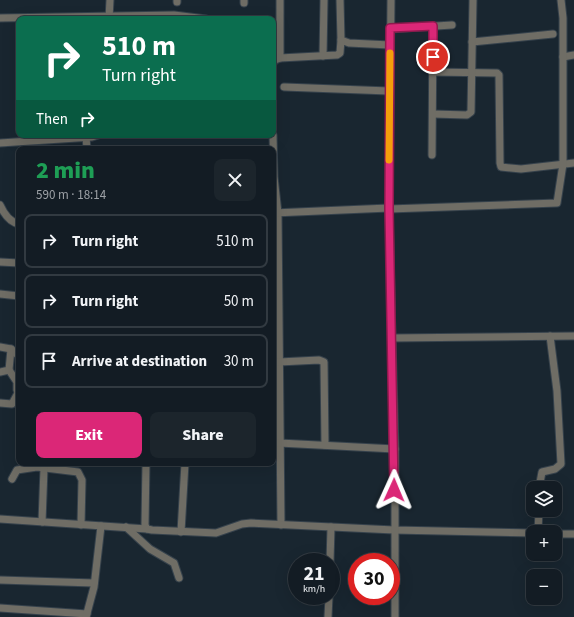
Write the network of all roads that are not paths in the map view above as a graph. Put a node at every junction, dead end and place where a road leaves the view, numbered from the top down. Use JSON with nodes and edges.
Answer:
{"nodes":[{"id":1,"x":110,"y":0,"type":"edge"},
{"id":2,"x":280,"y":0,"type":"edge"},
{"id":3,"x":324,"y":0,"type":"edge"},
{"id":4,"x":340,"y":0,"type":"edge"},
{"id":5,"x":391,"y":0,"type":"edge"},
{"id":6,"x":473,"y":0,"type":"edge"},
{"id":7,"x":561,"y":0,"type":"edge"},
{"id":8,"x":109,"y":16,"type":"edge"},
{"id":9,"x":142,"y":16,"type":"edge"},
{"id":10,"x":182,"y":16,"type":"edge"},
{"id":11,"x":0,"y":18,"type":"edge"},
{"id":12,"x":16,"y":18,"type":"edge"},
{"id":13,"x":452,"y":25,"type":"dead end"},
{"id":14,"x":433,"y":26,"type":"junction"},
{"id":15,"x":390,"y":28,"type":"junction"},
{"id":16,"x":553,"y":34,"type":"dead end"},
{"id":17,"x":341,"y":40,"type":"junction"},
{"id":18,"x":472,"y":42,"type":"junction"},
{"id":19,"x":390,"y":45,"type":"junction"},
{"id":20,"x":574,"y":55,"type":"edge"},
{"id":21,"x":324,"y":56,"type":"junction"},
{"id":22,"x":563,"y":57,"type":"junction"},
{"id":23,"x":280,"y":58,"type":"junction"},
{"id":24,"x":276,"y":60,"type":"edge"},
{"id":25,"x":432,"y":72,"type":"junction"},
{"id":26,"x":472,"y":72,"type":"junction"},
{"id":27,"x":284,"y":87,"type":"dead end"},
{"id":28,"x":389,"y":90,"type":"junction"},
{"id":29,"x":433,"y":114,"type":"junction"},
{"id":30,"x":52,"y":138,"type":"edge"},
{"id":31,"x":86,"y":138,"type":"edge"},
{"id":32,"x":0,"y":143,"type":"edge"},
{"id":33,"x":87,"y":146,"type":"edge"},
{"id":34,"x":432,"y":155,"type":"dead end"},
{"id":35,"x":574,"y":163,"type":"edge"},
{"id":36,"x":563,"y":164,"type":"junction"},
{"id":37,"x":0,"y":205,"type":"edge"},
{"id":38,"x":389,"y":209,"type":"junction"},
{"id":39,"x":276,"y":213,"type":"edge"},
{"id":40,"x":16,"y":223,"type":"edge"},
{"id":41,"x":0,"y":262,"type":"edge"},
{"id":42,"x":16,"y":263,"type":"edge"},
{"id":43,"x":0,"y":294,"type":"edge"},
{"id":44,"x":16,"y":296,"type":"edge"},
{"id":45,"x":550,"y":336,"type":"junction"},
{"id":46,"x":574,"y":336,"type":"edge"},
{"id":47,"x":392,"y":338,"type":"junction"},
{"id":48,"x":0,"y":347,"type":"edge"},
{"id":49,"x":11,"y":350,"type":"junction"},
{"id":50,"x":276,"y":350,"type":"edge"},
{"id":51,"x":16,"y":354,"type":"edge"},
{"id":52,"x":279,"y":362,"type":"junction"},
{"id":53,"x":10,"y":370,"type":"junction"},
{"id":54,"x":0,"y":372,"type":"edge"},
{"id":55,"x":16,"y":380,"type":"edge"},
{"id":56,"x":16,"y":397,"type":"edge"},
{"id":57,"x":0,"y":403,"type":"edge"},
{"id":58,"x":279,"y":443,"type":"junction"},
{"id":59,"x":326,"y":445,"type":"junction"},
{"id":60,"x":395,"y":449,"type":"junction"},
{"id":61,"x":146,"y":466,"type":"edge"},
{"id":62,"x":185,"y":466,"type":"edge"},
{"id":63,"x":44,"y":468,"type":"junction"},
{"id":64,"x":12,"y":479,"type":"dead end"},
{"id":65,"x":541,"y":481,"type":"edge"},
{"id":66,"x":0,"y":519,"type":"edge"},
{"id":67,"x":42,"y":522,"type":"junction"},
{"id":68,"x":81,"y":524,"type":"junction"},
{"id":69,"x":280,"y":525,"type":"junction"},
{"id":70,"x":101,"y":526,"type":"junction"},
{"id":71,"x":126,"y":527,"type":"junction"},
{"id":72,"x":331,"y":527,"type":"junction"},
{"id":73,"x":147,"y":529,"type":"junction"},
{"id":74,"x":394,"y":530,"type":"junction"},
{"id":75,"x":181,"y":532,"type":"junction"},
{"id":76,"x":526,"y":533,"type":"edge"},
{"id":77,"x":562,"y":534,"type":"edge"},
{"id":78,"x":574,"y":534,"type":"edge"},
{"id":79,"x":330,"y":553,"type":"edge"},
{"id":80,"x":179,"y":578,"type":"dead end"},
{"id":81,"x":0,"y":580,"type":"edge"},
{"id":82,"x":94,"y":583,"type":"junction"},
{"id":83,"x":328,"y":605,"type":"edge"},
{"id":84,"x":0,"y":608,"type":"edge"},
{"id":85,"x":86,"y":616,"type":"edge"},
{"id":86,"x":328,"y":617,"type":"edge"},
{"id":87,"x":395,"y":617,"type":"edge"}],
"edges":[{"from":1,"to":8,"type":"street"},
{"from":2,"to":23,"type":"street"},
{"from":3,"to":21,"type":"street"},
{"from":4,"to":17,"type":"street"},
{"from":5,"to":15,"type":"street"},
{"from":6,"to":18,"type":"street"},
{"from":7,"to":22,"type":"street"},
{"from":9,"to":10,"type":"street"},
{"from":11,"to":12,"type":"street"},
{"from":13,"to":14,"type":"street"},
{"from":14,"to":15,"type":"street"},
{"from":14,"to":25,"type":"street"},
{"from":15,"to":19,"type":"street"},
{"from":16,"to":18,"type":"street"},
{"from":17,"to":19,"type":"street"},
{"from":17,"to":21,"type":"street"},
{"from":18,"to":26,"type":"street"},
{"from":19,"to":28,"type":"street"},
{"from":20,"to":22,"type":"street"},
{"from":21,"to":23,"type":"street"},
{"from":22,"to":36,"type":"street"},
{"from":23,"to":24,"type":"street"},
{"from":25,"to":26,"type":"street"},
{"from":25,"to":29,"type":"street"},
{"from":26,"to":29,"type":"street"},
{"from":26,"to":36,"type":"street"},
{"from":27,"to":28,"type":"street"},
{"from":28,"to":38,"type":"street"},
{"from":29,"to":34,"type":"street"},
{"from":30,"to":32,"type":"street"},
{"from":31,"to":33,"type":"street"},
{"from":35,"to":36,"type":"street"},
{"from":36,"to":38,"type":"street"},
{"from":37,"to":40,"type":"street"},
{"from":38,"to":39,"type":"street"},
{"from":38,"to":47,"type":"street"},
{"from":41,"to":42,"type":"street"},
{"from":43,"to":44,"type":"street"},
{"from":45,"to":46,"type":"street"},
{"from":45,"to":47,"type":"street"},
{"from":45,"to":65,"type":"street"},
{"from":47,"to":60,"type":"street"},
{"from":48,"to":49,"type":"street"},
{"from":49,"to":51,"type":"street"},
{"from":49,"to":53,"type":"street"},
{"from":50,"to":52,"type":"street"},
{"from":52,"to":58,"type":"street"},
{"from":52,"to":59,"type":"street"},
{"from":53,"to":54,"type":"street"},
{"from":53,"to":55,"type":"street"},
{"from":56,"to":57,"type":"street"},
{"from":58,"to":59,"type":"street"},
{"from":58,"to":69,"type":"street"},
{"from":59,"to":60,"type":"street"},
{"from":60,"to":74,"type":"street"},
{"from":61,"to":73,"type":"street"},
{"from":62,"to":75,"type":"street"},
{"from":63,"to":64,"type":"street"},
{"from":63,"to":67,"type":"street"},
{"from":63,"to":68,"type":"street"},
{"from":66,"to":67,"type":"street"},
{"from":67,"to":68,"type":"street"},
{"from":68,"to":70,"type":"street"},
{"from":69,"to":72,"type":"street"},
{"from":69,"to":75,"type":"street"},
{"from":70,"to":71,"type":"street"},
{"from":70,"to":82,"type":"street"},
{"from":71,"to":73,"type":"street"},
{"from":71,"to":80,"type":"street"},
{"from":72,"to":74,"type":"street"},
{"from":72,"to":79,"type":"street"},
{"from":73,"to":75,"type":"street"},
{"from":74,"to":76,"type":"street"},
{"from":74,"to":87,"type":"street"},
{"from":77,"to":78,"type":"street"},
{"from":81,"to":82,"type":"street"},
{"from":82,"to":85,"type":"street"},
{"from":83,"to":86,"type":"street"},
{"from":84,"to":85,"type":"street"}]}
